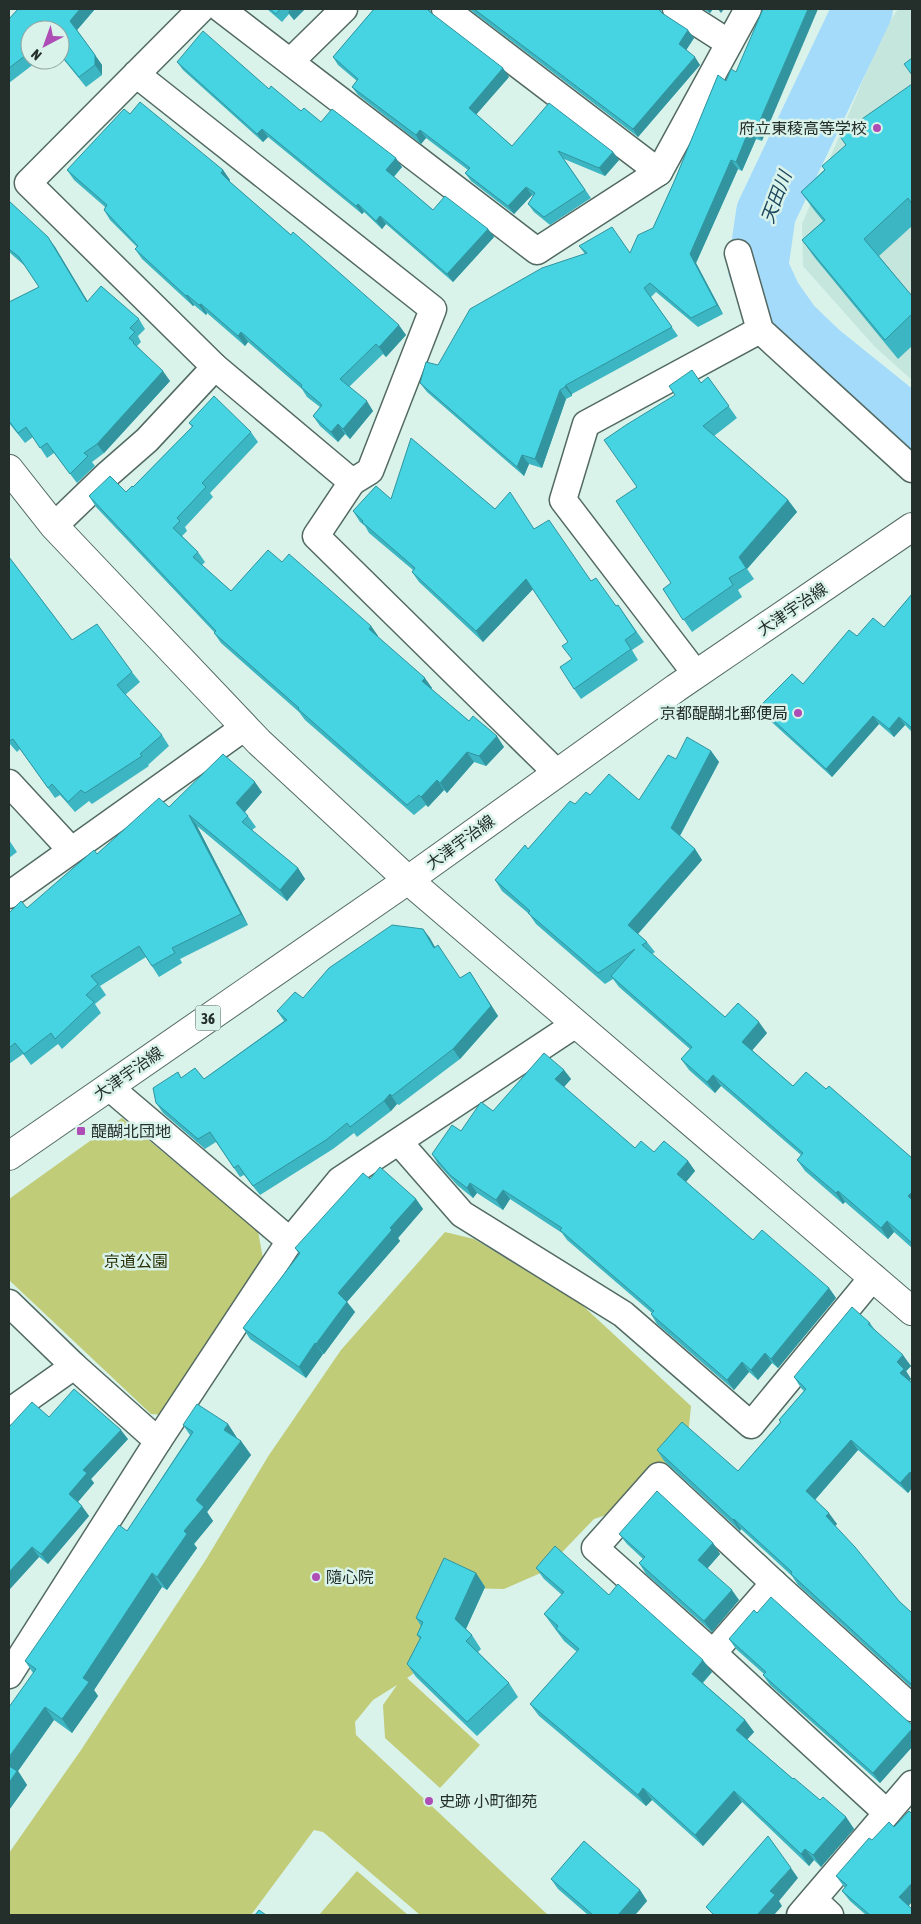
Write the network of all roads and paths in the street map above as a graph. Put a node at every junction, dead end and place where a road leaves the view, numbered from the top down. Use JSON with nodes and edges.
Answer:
{"nodes":[{"id":1,"x":201,"y":9,"type":"edge"},
{"id":2,"x":221,"y":9,"type":"edge"},
{"id":3,"x":344,"y":9,"type":"edge"},
{"id":4,"x":445,"y":9,"type":"edge"},
{"id":5,"x":676,"y":9,"type":"edge"},
{"id":6,"x":748,"y":9,"type":"edge"},
{"id":7,"x":729,"y":44,"type":"junction"},
{"id":8,"x":291,"y":61,"type":"junction"},
{"id":9,"x":136,"y":74,"type":"junction"},
{"id":10,"x":659,"y":172,"type":"junction"},
{"id":11,"x":738,"y":253,"type":"dead end"},
{"id":12,"x":760,"y":330,"type":"junction"},
{"id":13,"x":215,"y":367,"type":"junction"},
{"id":14,"x":912,"y":469,"type":"edge"},
{"id":15,"x":9,"y":470,"type":"edge"},
{"id":16,"x":352,"y":482,"type":"junction"},
{"id":17,"x":54,"y":526,"type":"junction"},
{"id":18,"x":912,"y":527,"type":"edge"},
{"id":19,"x":696,"y":674,"type":"junction"},
{"id":20,"x":245,"y":728,"type":"junction"},
{"id":21,"x":556,"y":772,"type":"junction"},
{"id":22,"x":9,"y":783,"type":"edge"},
{"id":23,"x":71,"y":850,"type":"junction"},
{"id":24,"x":408,"y":880,"type":"junction"},
{"id":25,"x":9,"y":895,"type":"edge"},
{"id":26,"x":576,"y":1024,"type":"junction"},
{"id":27,"x":109,"y":1087,"type":"junction"},
{"id":28,"x":399,"y":1142,"type":"junction"},
{"id":29,"x":9,"y":1156,"type":"edge"},
{"id":30,"x":290,"y":1241,"type":"junction"},
{"id":31,"x":873,"y":1278,"type":"junction"},
{"id":32,"x":9,"y":1303,"type":"edge"},
{"id":33,"x":912,"y":1311,"type":"edge"},
{"id":34,"x":74,"y":1366,"type":"junction"},
{"id":35,"x":9,"y":1412,"type":"edge"},
{"id":36,"x":158,"y":1441,"type":"junction"},
{"id":37,"x":774,"y":1583,"type":"junction"},
{"id":38,"x":713,"y":1653,"type":"junction"},
{"id":39,"x":9,"y":1675,"type":"edge"},
{"id":40,"x":912,"y":1708,"type":"edge"},
{"id":41,"x":912,"y":1784,"type":"edge"},
{"id":42,"x":887,"y":1813,"type":"junction"},
{"id":43,"x":815,"y":1910,"type":"edge"}],
"edges":[{"from":1,"to":9,"type":"street"},
{"from":2,"to":8,"type":"street"},
{"from":3,"to":8,"type":"street"},
{"from":4,"to":10,"type":"street"},
{"from":5,"to":7,"type":"street"},
{"from":6,"to":7,"type":"street"},
{"from":7,"to":10,"type":"street"},
{"from":8,"to":10,"type":"street"},
{"from":9,"to":13,"type":"street"},
{"from":9,"to":16,"type":"street"},
{"from":11,"to":12,"type":"street"},
{"from":12,"to":14,"type":"street"},
{"from":12,"to":19,"type":"street"},
{"from":13,"to":16,"type":"street"},
{"from":13,"to":17,"type":"street"},
{"from":15,"to":17,"type":"street"},
{"from":16,"to":21,"type":"street"},
{"from":17,"to":20,"type":"street"},
{"from":18,"to":19,"type":"street","name":"大津宇治線","number":"36"},
{"from":19,"to":21,"type":"street","name":"大津宇治線","number":"36"},
{"from":20,"to":23,"type":"street"},
{"from":20,"to":24,"type":"street"},
{"from":21,"to":24,"type":"street","name":"大津宇治線","number":"36"},
{"from":22,"to":23,"type":"street"},
{"from":23,"to":25,"type":"street"},
{"from":24,"to":26,"type":"street"},
{"from":24,"to":27,"type":"street","name":"大津宇治線","number":"36"},
{"from":26,"to":28,"type":"street"},
{"from":26,"to":31,"type":"street"},
{"from":27,"to":29,"type":"street","name":"大津宇治線","number":"36"},
{"from":27,"to":30,"type":"street"},
{"from":28,"to":30,"type":"street"},
{"from":28,"to":31,"type":"street"},
{"from":30,"to":36,"type":"street"},
{"from":31,"to":33,"type":"street"},
{"from":32,"to":34,"type":"street"},
{"from":34,"to":35,"type":"street"},
{"from":34,"to":36,"type":"street"},
{"from":36,"to":39,"type":"street"},
{"from":37,"to":38,"type":"street"},
{"from":37,"to":38,"type":"street"},
{"from":37,"to":40,"type":"street"},
{"from":38,"to":42,"type":"street"},
{"from":41,"to":42,"type":"street"},
{"from":42,"to":43,"type":"street"}]}
